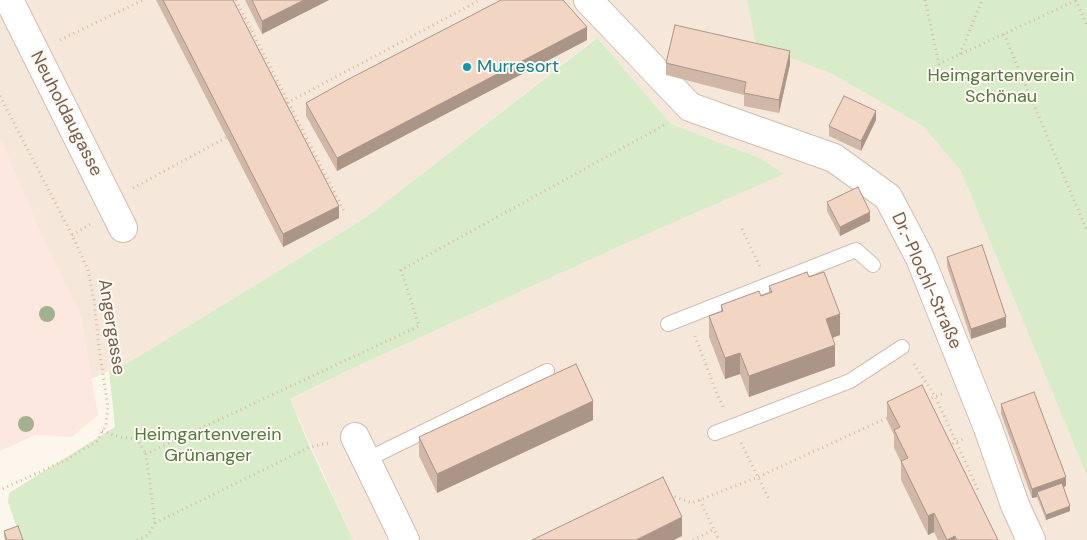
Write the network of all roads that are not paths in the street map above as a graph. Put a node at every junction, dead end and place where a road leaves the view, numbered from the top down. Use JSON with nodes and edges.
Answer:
{"nodes":[{"id":1,"x":8,"y":0,"type":"edge"},
{"id":2,"x":588,"y":0,"type":"edge"},
{"id":3,"x":123,"y":228,"type":"dead end"},
{"id":4,"x":873,"y":265,"type":"dead end"},
{"id":5,"x":668,"y":324,"type":"dead end"},
{"id":6,"x":902,"y":347,"type":"road end"},
{"id":7,"x":547,"y":371,"type":"dead end"},
{"id":8,"x":715,"y":433,"type":"dead end"},
{"id":9,"x":361,"y":448,"type":"joint"},
{"id":10,"x":405,"y":540,"type":"edge"},
{"id":11,"x":1031,"y":540,"type":"edge"}],
"edges":[{"from":1,"to":3,"type":"street","name":"Neuholdaugasse"},
{"from":2,"to":11,"type":"street","name":"Dr.-Plochl-Straße"},
{"from":4,"to":5,"type":"lane"},
{"from":6,"to":8,"type":"lane"},
{"from":7,"to":9,"type":"lane"},
{"from":9,"to":10,"type":"street"}]}
